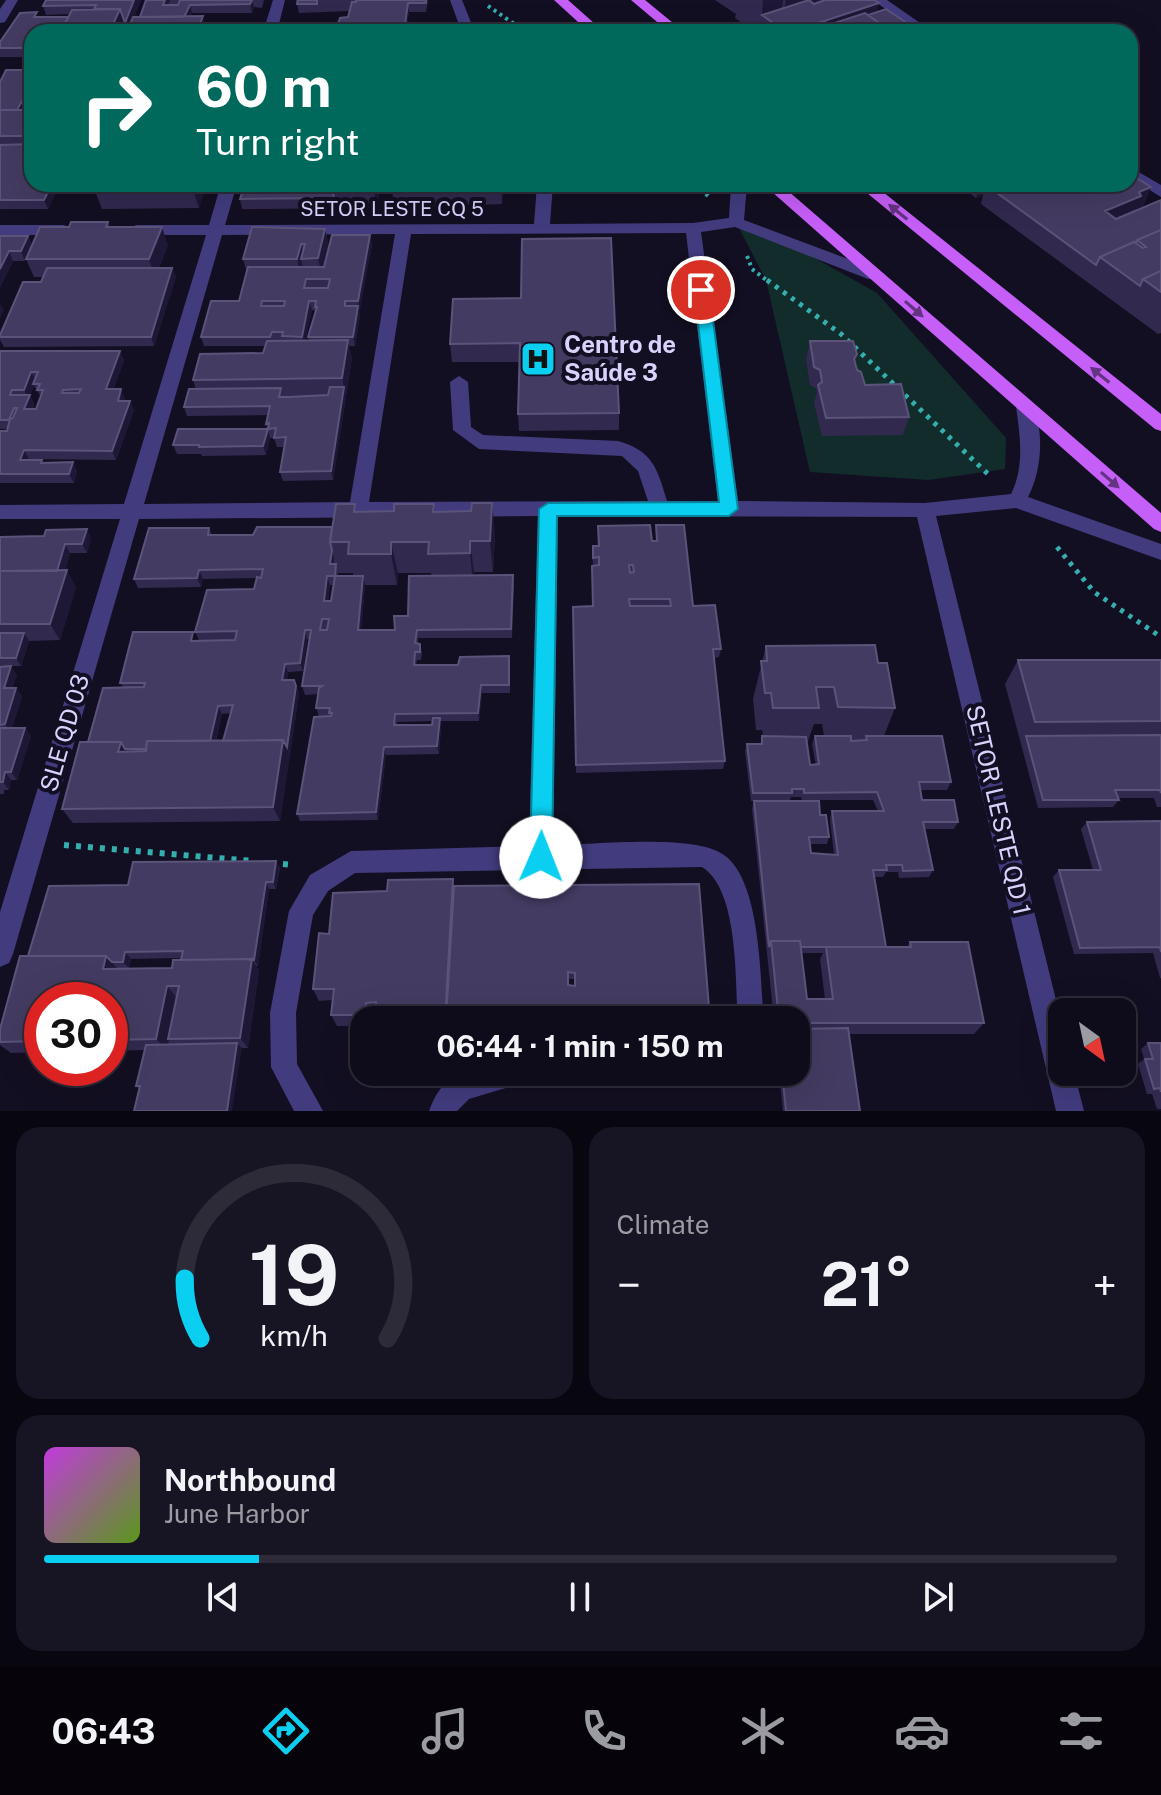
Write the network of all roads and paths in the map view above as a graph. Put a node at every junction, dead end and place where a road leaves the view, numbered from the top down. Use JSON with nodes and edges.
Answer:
{"nodes":[{"id":1,"x":12,"y":0,"type":"edge"},
{"id":2,"x":279,"y":0,"type":"edge"},
{"id":3,"x":456,"y":0,"type":"edge"},
{"id":4,"x":479,"y":0,"type":"edge"},
{"id":5,"x":560,"y":0,"type":"edge"},
{"id":6,"x":637,"y":0,"type":"edge"},
{"id":7,"x":879,"y":0,"type":"edge"},
{"id":8,"x":0,"y":19,"type":"edge"},
{"id":9,"x":272,"y":24,"type":"edge"},
{"id":10,"x":464,"y":24,"type":"edge"},
{"id":11,"x":514,"y":24,"type":"edge"},
{"id":12,"x":588,"y":24,"type":"edge"},
{"id":13,"x":667,"y":24,"type":"edge"},
{"id":14,"x":914,"y":24,"type":"edge"},
{"id":15,"x":1138,"y":176,"type":"edge"},
{"id":16,"x":227,"y":192,"type":"edge"},
{"id":17,"x":544,"y":192,"type":"edge"},
{"id":18,"x":704,"y":192,"type":"edge"},
{"id":19,"x":738,"y":192,"type":"edge"},
{"id":20,"x":780,"y":192,"type":"edge"},
{"id":21,"x":874,"y":192,"type":"edge"},
{"id":22,"x":1161,"y":192,"type":"edge"},
{"id":23,"x":736,"y":222,"type":"junction"},
{"id":24,"x":542,"y":227,"type":"junction"},
{"id":25,"x":693,"y":228,"type":"junction"},
{"id":26,"x":404,"y":229,"type":"junction"},
{"id":27,"x":0,"y":230,"type":"edge"},
{"id":28,"x":77,"y":230,"type":"edge"},
{"id":29,"x":123,"y":230,"type":"edge"},
{"id":30,"x":216,"y":230,"type":"junction"},
{"id":31,"x":874,"y":275,"type":"junction"},
{"id":32,"x":459,"y":382,"type":"dead end"},
{"id":33,"x":1025,"y":406,"type":"junction"},
{"id":34,"x":1161,"y":424,"type":"edge"},
{"id":35,"x":1017,"y":501,"type":"junction"},
{"id":36,"x":660,"y":508,"type":"junction"},
{"id":37,"x":548,"y":509,"type":"junction"},
{"id":38,"x":729,"y":509,"type":"junction"},
{"id":39,"x":358,"y":510,"type":"junction"},
{"id":40,"x":925,"y":510,"type":"junction"},
{"id":41,"x":130,"y":511,"type":"junction"},
{"id":42,"x":0,"y":512,"type":"edge"},
{"id":43,"x":1161,"y":524,"type":"edge"},
{"id":44,"x":1056,"y":546,"type":"dead end"},
{"id":45,"x":1161,"y":552,"type":"edge"},
{"id":46,"x":1161,"y":637,"type":"edge"},
{"id":47,"x":33,"y":842,"type":"junction"},
{"id":48,"x":541,"y":857,"type":"junction"},
{"id":49,"x":338,"y":869,"type":"junction"},
{"id":50,"x":0,"y":954,"type":"edge"},
{"id":51,"x":749,"y":1006,"type":"edge"},
{"id":52,"x":466,"y":1086,"type":"edge"},
{"id":53,"x":309,"y":1111,"type":"edge"},
{"id":54,"x":443,"y":1111,"type":"edge"},
{"id":55,"x":1070,"y":1111,"type":"edge"}],
"edges":[{"from":1,"to":8,"type":"street"},
{"from":2,"to":9,"type":"street"},
{"from":3,"to":10,"type":"street"},
{"from":4,"to":11,"type":"path"},
{"from":5,"to":12,"type":"main road"},
{"from":6,"to":13,"type":"main road"},
{"from":7,"to":14,"type":"street"},
{"from":15,"to":22,"type":"street"},
{"from":16,"to":30,"type":"street","name":"SLE QD 03"},
{"from":17,"to":24,"type":"street"},
{"from":18,"to":23,"type":"path"},
{"from":19,"to":23,"type":"street"},
{"from":20,"to":31,"type":"main road"},
{"from":34,"to":21,"type":"main road","one_way":true},
{"from":23,"to":25,"type":"street","name":"SETOR LESTE CQ 5"},
{"from":23,"to":31,"type":"street"},
{"from":23,"to":35,"type":"path"},
{"from":24,"to":25,"type":"street","name":"SETOR LESTE CQ 5"},
{"from":24,"to":26,"type":"street","name":"SETOR LESTE CQ 5"},
{"from":25,"to":38,"type":"street"},
{"from":26,"to":30,"type":"street","name":"SETOR LESTE CQ 5"},
{"from":26,"to":39,"type":"street"},
{"from":27,"to":28,"type":"street"},
{"from":29,"to":30,"type":"street","name":"SETOR LESTE CQ 5"},
{"from":30,"to":41,"type":"street","name":"SLE QD 03"},
{"from":31,"to":33,"type":"main road","one_way":true},
{"from":32,"to":36,"type":"street"},
{"from":33,"to":35,"type":"street"},
{"from":33,"to":43,"type":"main road","one_way":true},
{"from":35,"to":40,"type":"street"},
{"from":35,"to":45,"type":"street"},
{"from":36,"to":37,"type":"street"},
{"from":36,"to":38,"type":"street"},
{"from":37,"to":39,"type":"street"},
{"from":37,"to":48,"type":"street"},
{"from":38,"to":40,"type":"street"},
{"from":39,"to":41,"type":"street"},
{"from":40,"to":55,"type":"street","name":"SETOR LESTE QD 1"},
{"from":41,"to":42,"type":"street"},
{"from":41,"to":47,"type":"street","name":"SLE QD 03"},
{"from":44,"to":46,"type":"path"},
{"from":47,"to":49,"type":"path"},
{"from":47,"to":50,"type":"street","name":"SLE QD 03"},
{"from":48,"to":49,"type":"street"},
{"from":48,"to":51,"type":"street"},
{"from":49,"to":53,"type":"street"},
{"from":52,"to":54,"type":"street"}]}
